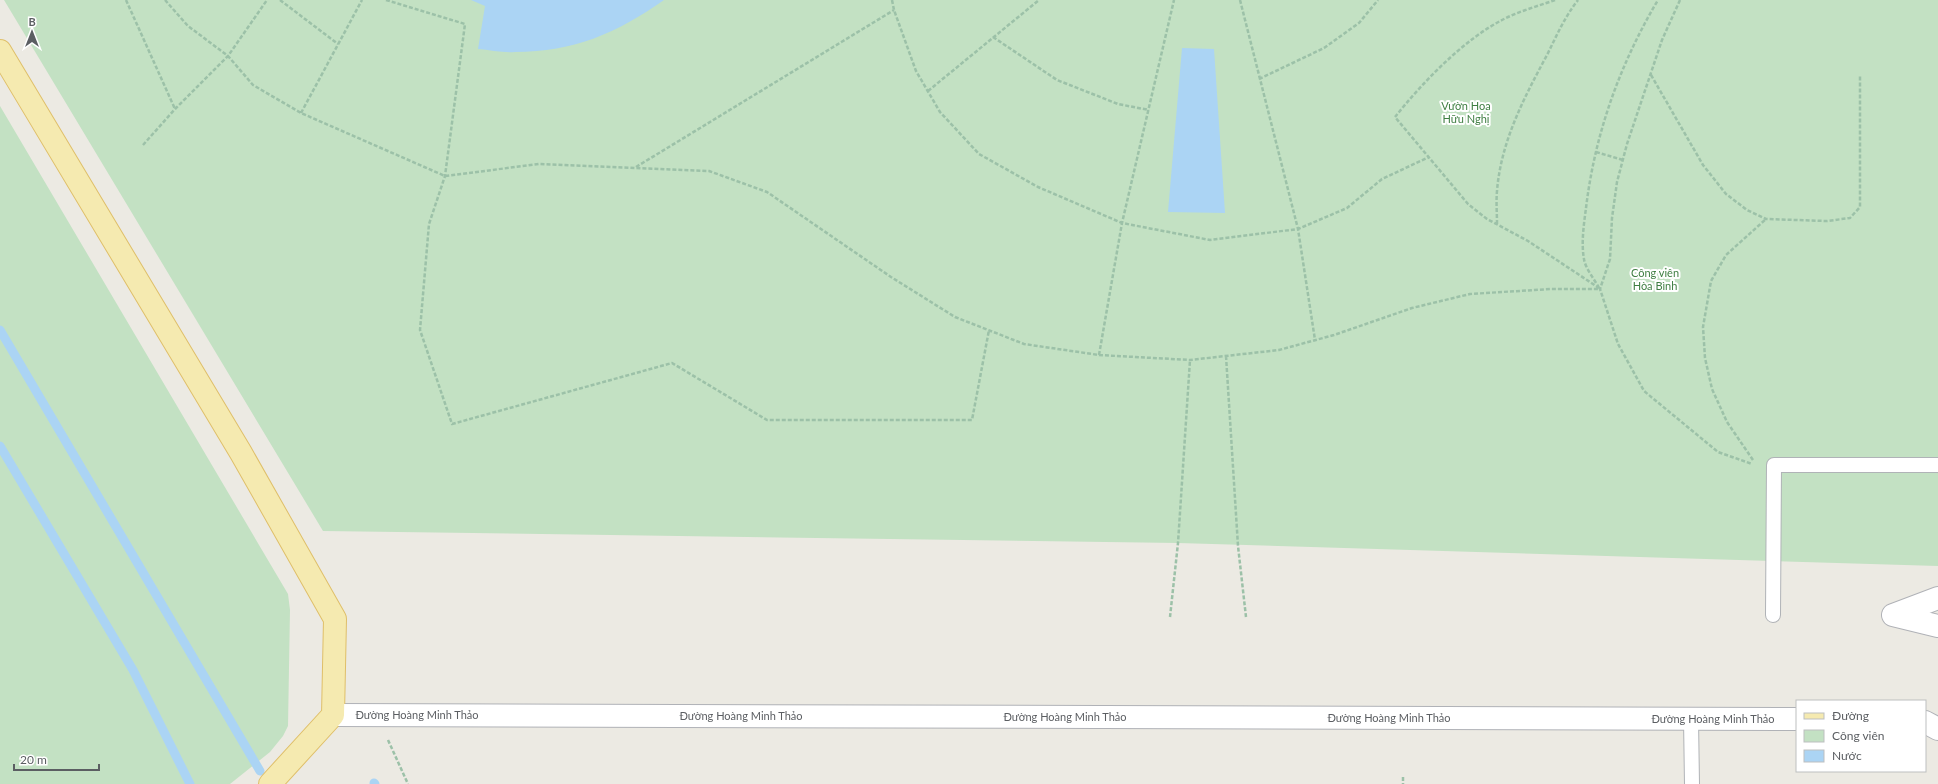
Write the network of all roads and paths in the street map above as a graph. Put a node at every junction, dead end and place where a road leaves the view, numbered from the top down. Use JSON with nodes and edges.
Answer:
{"nodes":[{"id":1,"x":126,"y":0,"type":"edge"},
{"id":2,"x":165,"y":0,"type":"edge"},
{"id":3,"x":267,"y":0,"type":"edge"},
{"id":4,"x":280,"y":0,"type":"edge"},
{"id":5,"x":362,"y":0,"type":"edge"},
{"id":6,"x":386,"y":0,"type":"edge"},
{"id":7,"x":892,"y":0,"type":"edge"},
{"id":8,"x":1039,"y":0,"type":"edge"},
{"id":9,"x":1174,"y":0,"type":"edge"},
{"id":10,"x":1240,"y":0,"type":"edge"},
{"id":11,"x":1378,"y":0,"type":"edge"},
{"id":12,"x":1555,"y":0,"type":"edge"},
{"id":13,"x":1578,"y":0,"type":"edge"},
{"id":14,"x":1658,"y":0,"type":"edge"},
{"id":15,"x":1680,"y":0,"type":"edge"},
{"id":16,"x":894,"y":10,"type":"junction"},
{"id":17,"x":993,"y":37,"type":"junction"},
{"id":18,"x":338,"y":44,"type":"junction"},
{"id":19,"x":0,"y":51,"type":"edge"},
{"id":20,"x":228,"y":56,"type":"junction"},
{"id":21,"x":1651,"y":74,"type":"junction"},
{"id":22,"x":1860,"y":76,"type":"dead end"},
{"id":23,"x":1260,"y":79,"type":"junction"},
{"id":24,"x":928,"y":91,"type":"junction"},
{"id":25,"x":175,"y":109,"type":"junction"},
{"id":26,"x":1149,"y":110,"type":"junction"},
{"id":27,"x":301,"y":113,"type":"junction"},
{"id":28,"x":143,"y":145,"type":"dead end"},
{"id":29,"x":1596,"y":152,"type":"junction"},
{"id":30,"x":1429,"y":157,"type":"junction"},
{"id":31,"x":1623,"y":160,"type":"junction"},
{"id":32,"x":636,"y":167,"type":"junction"},
{"id":33,"x":444,"y":176,"type":"junction"},
{"id":34,"x":1766,"y":219,"type":"junction"},
{"id":35,"x":1122,"y":224,"type":"junction"},
{"id":36,"x":1497,"y":224,"type":"junction"},
{"id":37,"x":1298,"y":229,"type":"junction"},
{"id":38,"x":1600,"y":289,"type":"junction"},
{"id":39,"x":989,"y":330,"type":"junction"},
{"id":40,"x":1315,"y":340,"type":"junction"},
{"id":41,"x":1099,"y":355,"type":"junction"},
{"id":42,"x":1226,"y":356,"type":"junction"},
{"id":43,"x":1190,"y":360,"type":"junction"},
{"id":44,"x":1938,"y":465,"type":"edge"},
{"id":45,"x":1938,"y":598,"type":"edge"},
{"id":46,"x":1773,"y":615,"type":"dead end"},
{"id":47,"x":1246,"y":616,"type":"dead end"},
{"id":48,"x":1170,"y":617,"type":"dead end"},
{"id":49,"x":1938,"y":626,"type":"edge"},
{"id":50,"x":1938,"y":712,"type":"edge"},
{"id":51,"x":377,"y":714,"type":"junction"},
{"id":52,"x":333,"y":715,"type":"junction"},
{"id":53,"x":1926,"y":717,"type":"edge"},
{"id":54,"x":1796,"y":719,"type":"edge"},
{"id":55,"x":1691,"y":720,"type":"junction"},
{"id":56,"x":1926,"y":723,"type":"edge"},
{"id":57,"x":1938,"y":729,"type":"edge"},
{"id":58,"x":1403,"y":777,"type":"dead end"},
{"id":59,"x":270,"y":784,"type":"edge"},
{"id":60,"x":408,"y":784,"type":"edge"},
{"id":61,"x":1403,"y":784,"type":"edge"},
{"id":62,"x":1692,"y":784,"type":"edge"}],
"edges":[{"from":1,"to":25,"type":"path"},
{"from":2,"to":20,"type":"path"},
{"from":3,"to":20,"type":"path"},
{"from":4,"to":18,"type":"path"},
{"from":5,"to":18,"type":"path"},
{"from":6,"to":33,"type":"path"},
{"from":7,"to":16,"type":"path"},
{"from":8,"to":17,"type":"path"},
{"from":9,"to":26,"type":"path"},
{"from":10,"to":23,"type":"path"},
{"from":11,"to":23,"type":"path"},
{"from":12,"to":30,"type":"path"},
{"from":13,"to":36,"type":"path"},
{"from":14,"to":29,"type":"path"},
{"from":15,"to":21,"type":"path"},
{"from":16,"to":24,"type":"path"},
{"from":16,"to":32,"type":"path"},
{"from":17,"to":24,"type":"path"},
{"from":17,"to":26,"type":"path"},
{"from":18,"to":27,"type":"path"},
{"from":19,"to":52,"type":"main road"},
{"from":20,"to":25,"type":"path"},
{"from":20,"to":27,"type":"path"},
{"from":21,"to":31,"type":"path"},
{"from":21,"to":34,"type":"path"},
{"from":22,"to":34,"type":"path"},
{"from":23,"to":37,"type":"path"},
{"from":24,"to":35,"type":"path"},
{"from":25,"to":28,"type":"path"},
{"from":26,"to":35,"type":"path"},
{"from":27,"to":33,"type":"path"},
{"from":29,"to":31,"type":"path"},
{"from":29,"to":38,"type":"path"},
{"from":30,"to":36,"type":"path"},
{"from":30,"to":37,"type":"path"},
{"from":31,"to":38,"type":"path"},
{"from":32,"to":33,"type":"path"},
{"from":32,"to":39,"type":"path"},
{"from":33,"to":39,"type":"path"},
{"from":34,"to":38,"type":"path"},
{"from":35,"to":37,"type":"path"},
{"from":35,"to":41,"type":"path"},
{"from":36,"to":38,"type":"path"},
{"from":37,"to":40,"type":"path"},
{"from":38,"to":40,"type":"path"},
{"from":39,"to":41,"type":"path"},
{"from":40,"to":42,"type":"path"},
{"from":41,"to":43,"type":"path"},
{"from":42,"to":43,"type":"path"},
{"from":42,"to":47,"type":"path"},
{"from":43,"to":48,"type":"path"},
{"from":44,"to":46,"type":"lane"},
{"from":45,"to":49,"type":"main road"},
{"from":50,"to":53,"type":"main road"},
{"from":51,"to":52,"type":"main road","name":"Đường Hoàng Minh Thảo"},
{"from":51,"to":55,"type":"main road","name":"Đường Hoàng Minh Thảo"},
{"from":51,"to":60,"type":"path"},
{"from":52,"to":59,"type":"main road"},
{"from":54,"to":55,"type":"main road","name":"Đường Hoàng Minh Thảo"},
{"from":55,"to":62,"type":"lane"},
{"from":56,"to":57,"type":"main road"},
{"from":58,"to":61,"type":"path"}]}
